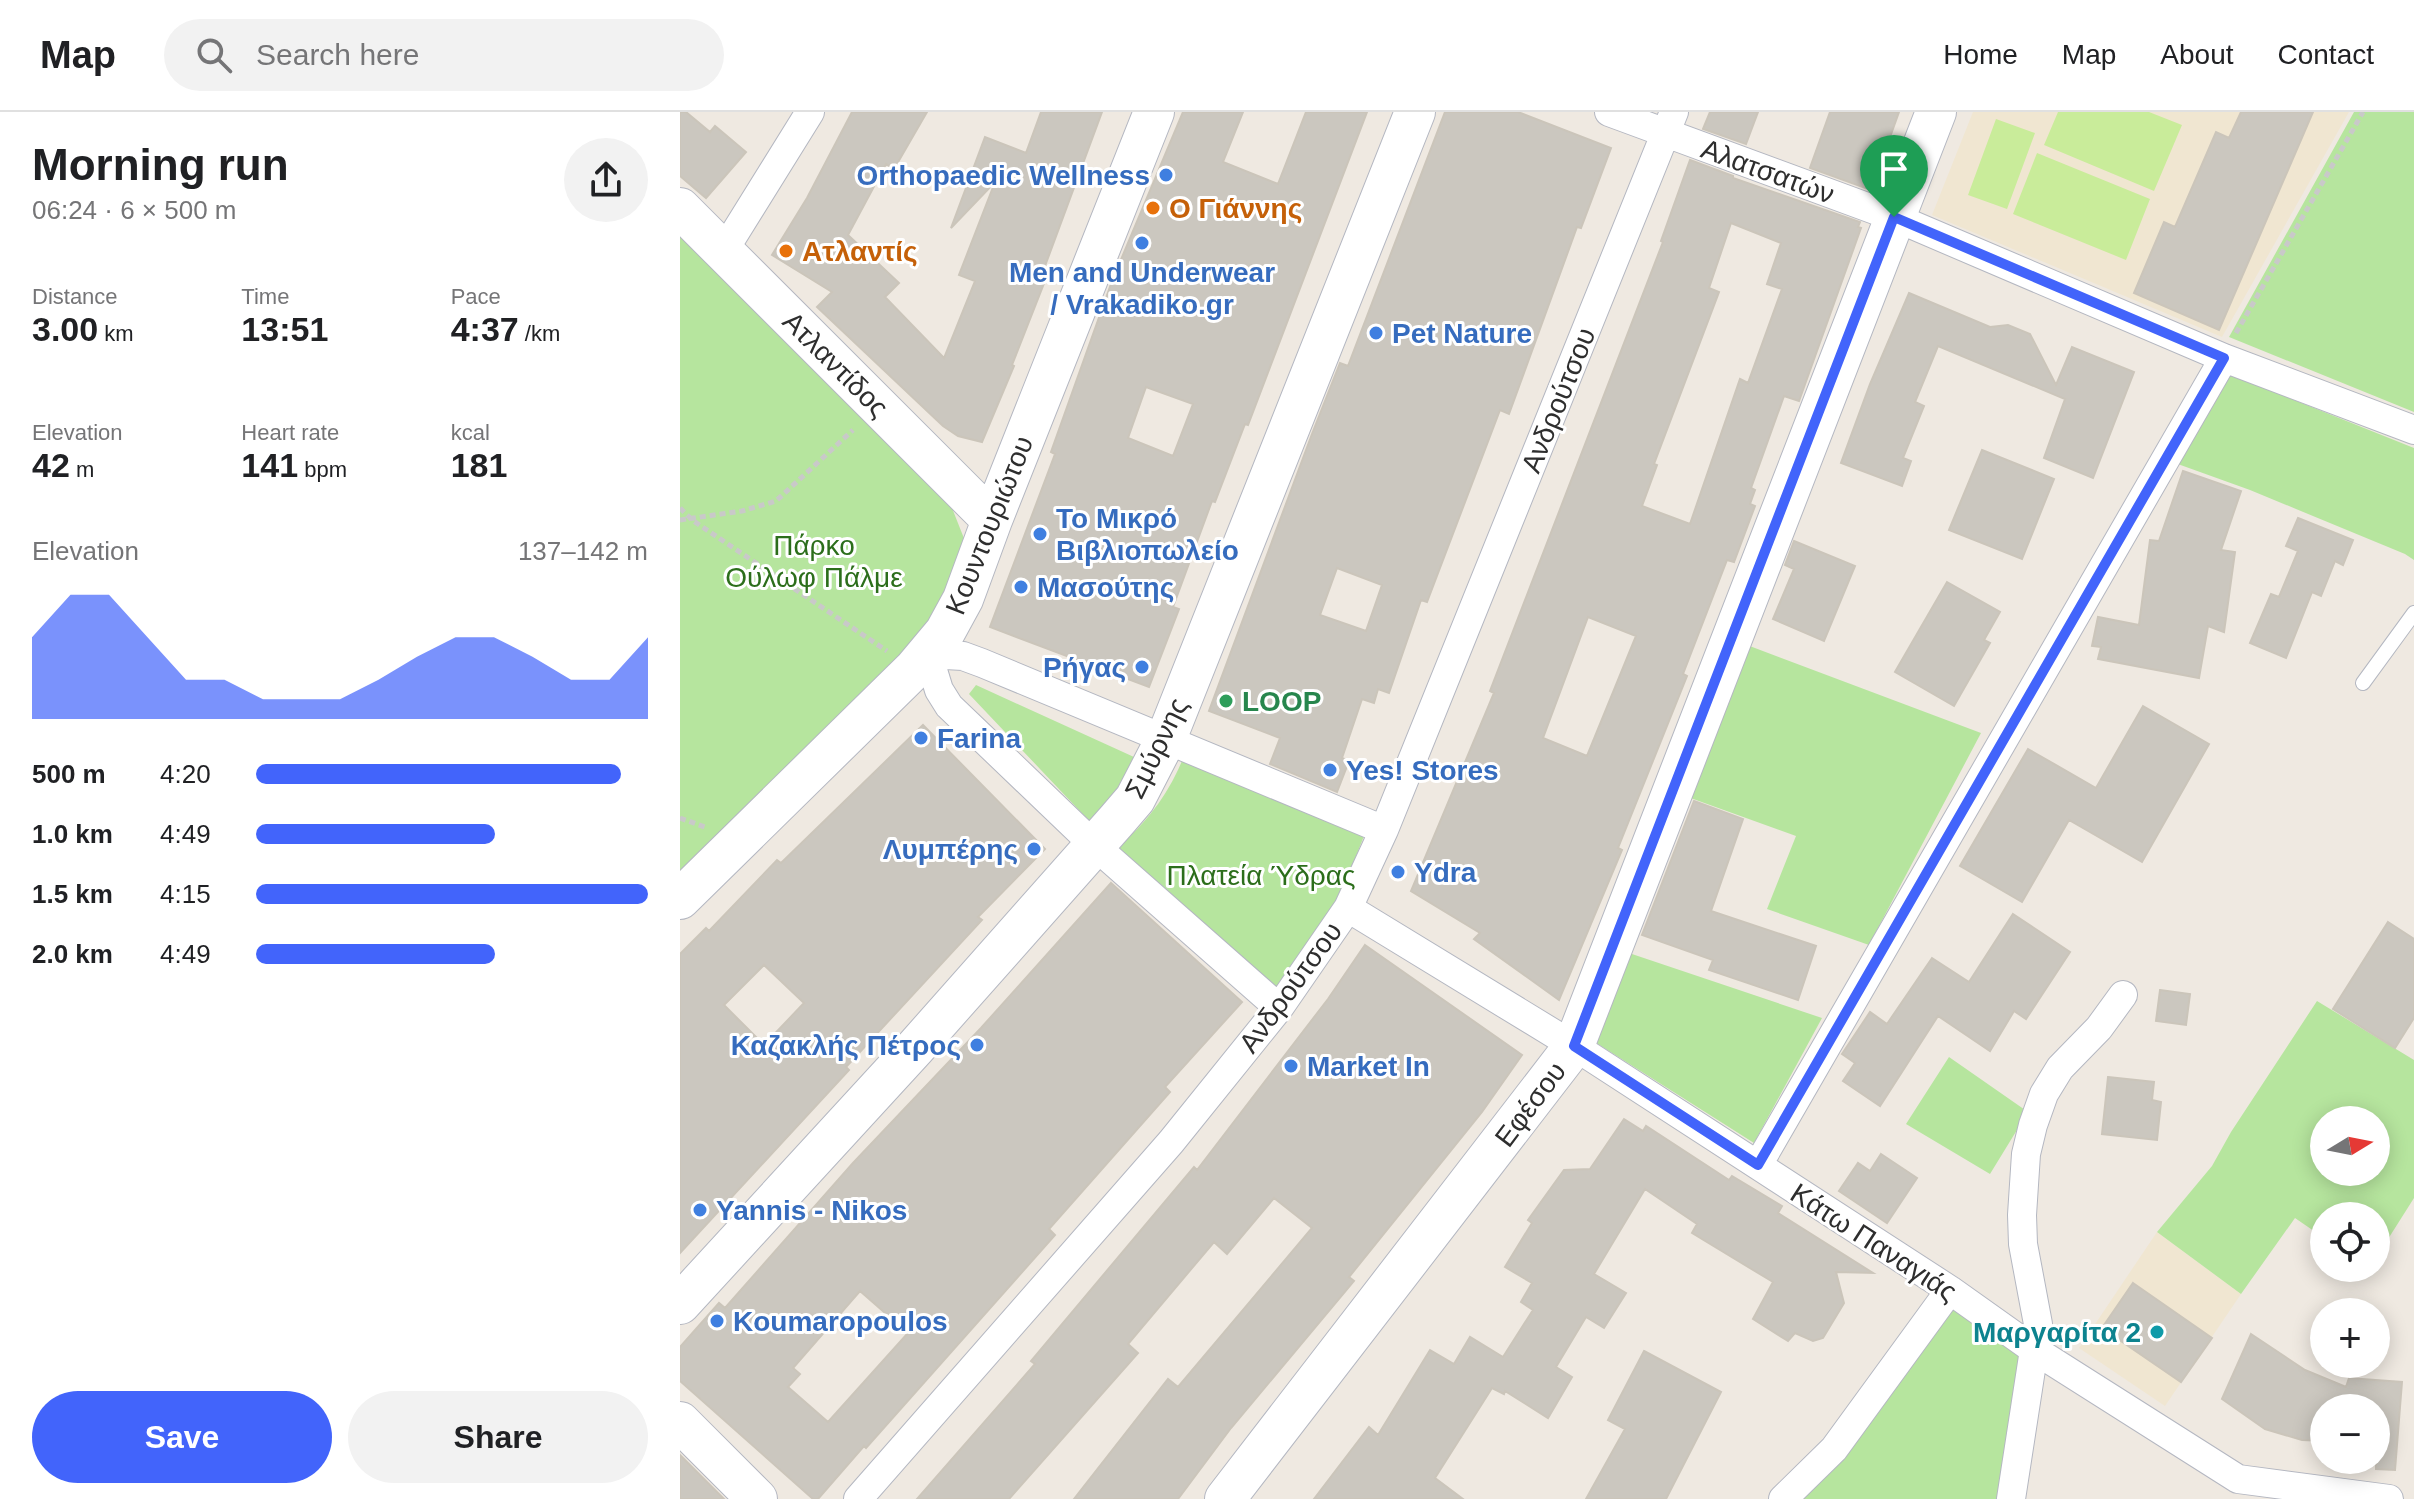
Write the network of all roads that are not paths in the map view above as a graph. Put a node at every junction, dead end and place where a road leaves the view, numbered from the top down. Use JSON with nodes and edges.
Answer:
{"nodes":[{"id":1,"x":810,"y":112,"type":"edge"},
{"id":2,"x":1154,"y":112,"type":"edge"},
{"id":3,"x":1415,"y":112,"type":"edge"},
{"id":4,"x":1609,"y":112,"type":"edge"},
{"id":5,"x":1936,"y":112,"type":"edge"},
{"id":6,"x":1670,"y":122,"type":"edge"},
{"id":7,"x":680,"y":208,"type":"edge"},
{"id":8,"x":1894,"y":217,"type":"junction"},
{"id":9,"x":723,"y":252,"type":"junction"},
{"id":10,"x":2224,"y":358,"type":"junction"},
{"id":11,"x":2414,"y":430,"type":"edge"},
{"id":12,"x":992,"y":520,"type":"junction"},
{"id":13,"x":2414,"y":613,"type":"edge"},
{"id":14,"x":921,"y":662,"type":"junction"},
{"id":15,"x":2363,"y":683,"type":"dead end"},
{"id":16,"x":1166,"y":739,"type":"junction"},
{"id":17,"x":1384,"y":830,"type":"junction"},
{"id":18,"x":1094,"y":845,"type":"junction"},
{"id":19,"x":680,"y":899,"type":"edge"},
{"id":20,"x":1348,"y":908,"type":"junction"},
{"id":21,"x":2123,"y":995,"type":"dead end"},
{"id":22,"x":1279,"y":1008,"type":"junction"},
{"id":23,"x":1574,"y":1046,"type":"junction"},
{"id":24,"x":1758,"y":1165,"type":"junction"},
{"id":25,"x":1950,"y":1290,"type":"junction"},
{"id":26,"x":680,"y":1304,"type":"edge"},
{"id":27,"x":2033,"y":1349,"type":"junction"},
{"id":28,"x":680,"y":1422,"type":"edge"},
{"id":29,"x":2238,"y":1489,"type":"edge"},
{"id":30,"x":757,"y":1499,"type":"edge"},
{"id":31,"x":858,"y":1499,"type":"edge"},
{"id":32,"x":1225,"y":1499,"type":"edge"},
{"id":33,"x":1783,"y":1499,"type":"edge"},
{"id":34,"x":2011,"y":1499,"type":"edge"},
{"id":35,"x":2389,"y":1499,"type":"edge"}],
"edges":[{"from":1,"to":9,"type":"street"},
{"from":2,"to":12,"type":"main road","name":"Κουντουριώτου"},
{"from":3,"to":16,"type":"main road","name":"Σμύρνης"},
{"from":4,"to":6,"type":"street","name":"Αλατσατών"},
{"from":5,"to":8,"type":"main road","name":"Εφέσου"},
{"from":6,"to":8,"type":"street","name":"Αλατσατών"},
{"from":6,"to":17,"type":"street","name":"Ανδρούτσου"},
{"from":7,"to":9,"type":"main road","name":"Ατλαντίδος"},
{"from":8,"to":10,"type":"street","name":"Αλατσατών"},
{"from":8,"to":23,"type":"main road","name":"Εφέσου"},
{"from":9,"to":12,"type":"main road","name":"Ατλαντίδος"},
{"from":10,"to":11,"type":"street","name":"Αλατσατών"},
{"from":10,"to":24,"type":"street"},
{"from":12,"to":14,"type":"main road","name":"Κουντουριώτου"},
{"from":13,"to":15,"type":"lane"},
{"from":14,"to":16,"type":"street"},
{"from":14,"to":18,"type":"street"},
{"from":14,"to":19,"type":"main road","name":"Κουντουριώτου"},
{"from":16,"to":17,"type":"street"},
{"from":16,"to":18,"type":"main road","name":"Σμύρνης"},
{"from":17,"to":20,"type":"street","name":"Ανδρούτσου"},
{"from":18,"to":22,"type":"street"},
{"from":18,"to":26,"type":"main road","name":"Σμύρνης"},
{"from":20,"to":22,"type":"street","name":"Ανδρούτσου"},
{"from":20,"to":23,"type":"street","name":"Κάτω Παναγιάς"},
{"from":21,"to":27,"type":"street"},
{"from":22,"to":31,"type":"street","name":"Ανδρούτσου"},
{"from":23,"to":24,"type":"street","name":"Κάτω Παναγιάς"},
{"from":23,"to":32,"type":"main road","name":"Εφέσου"},
{"from":24,"to":25,"type":"street","name":"Κάτω Παναγιάς"},
{"from":25,"to":27,"type":"street","name":"Κάτω Παναγιάς"},
{"from":25,"to":33,"type":"street"},
{"from":27,"to":29,"type":"street","name":"Κάτω Παναγιάς"},
{"from":27,"to":34,"type":"street"},
{"from":28,"to":30,"type":"main road"},
{"from":29,"to":35,"type":"street"}]}
